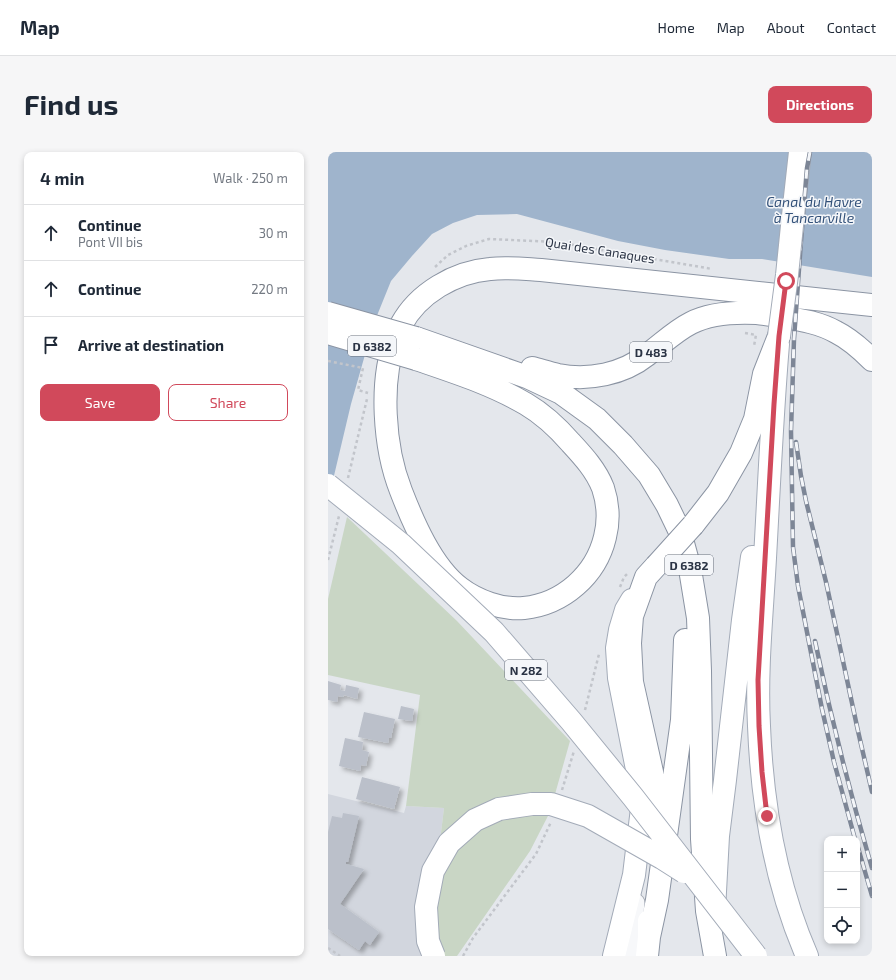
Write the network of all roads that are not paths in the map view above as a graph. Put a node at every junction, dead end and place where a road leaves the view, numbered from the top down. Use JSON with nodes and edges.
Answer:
{"nodes":[{"id":1,"x":800,"y":152,"type":"edge"},
{"id":2,"x":872,"y":305,"type":"edge"},
{"id":3,"x":328,"y":312,"type":"edge"},
{"id":4,"x":328,"y":333,"type":"edge"},
{"id":5,"x":779,"y":336,"type":"junction"},
{"id":6,"x":416,"y":349,"type":"junction"},
{"id":7,"x":872,"y":360,"type":"edge"},
{"id":8,"x":774,"y":404,"type":"junction"},
{"id":9,"x":337,"y":484,"type":"edge"},
{"id":10,"x":644,"y":571,"type":"junction"},
{"id":11,"x":643,"y":800,"type":"junction"},
{"id":12,"x":697,"y":880,"type":"junction"},
{"id":13,"x":648,"y":946,"type":"edge"},
{"id":14,"x":714,"y":948,"type":"edge"},
{"id":15,"x":434,"y":956,"type":"edge"},
{"id":16,"x":614,"y":956,"type":"edge"},
{"id":17,"x":628,"y":956,"type":"edge"},
{"id":18,"x":756,"y":956,"type":"edge"},
{"id":19,"x":807,"y":956,"type":"edge"}],
"edges":[{"from":1,"to":5,"type":"main road","bridge":true},
{"from":2,"to":6,"type":"main road"},
{"from":3,"to":6,"type":"main road","number":"D 6382","bridge":true},
{"from":4,"to":6,"type":"main road","number":"D 6382","bridge":true},
{"from":5,"to":8,"type":"main road"},
{"from":5,"to":10,"type":"main road","bridge":true},
{"from":6,"to":7,"type":"main road","number":"D 483"},
{"from":6,"to":13,"type":"main road","number":"D 6382"},
{"from":6,"to":14,"type":"main road","number":"D 6382"},
{"from":8,"to":14,"type":"main road"},
{"from":8,"to":19,"type":"main road"},
{"from":9,"to":12,"type":"main road","number":"N 282","bridge":true},
{"from":10,"to":11,"type":"main road"},
{"from":10,"to":13,"type":"main road"},
{"from":11,"to":16,"type":"main road"},
{"from":11,"to":17,"type":"lane"},
{"from":12,"to":15,"type":"main road","bridge":true},
{"from":12,"to":18,"type":"main road","number":"N 282","bridge":true}]}
